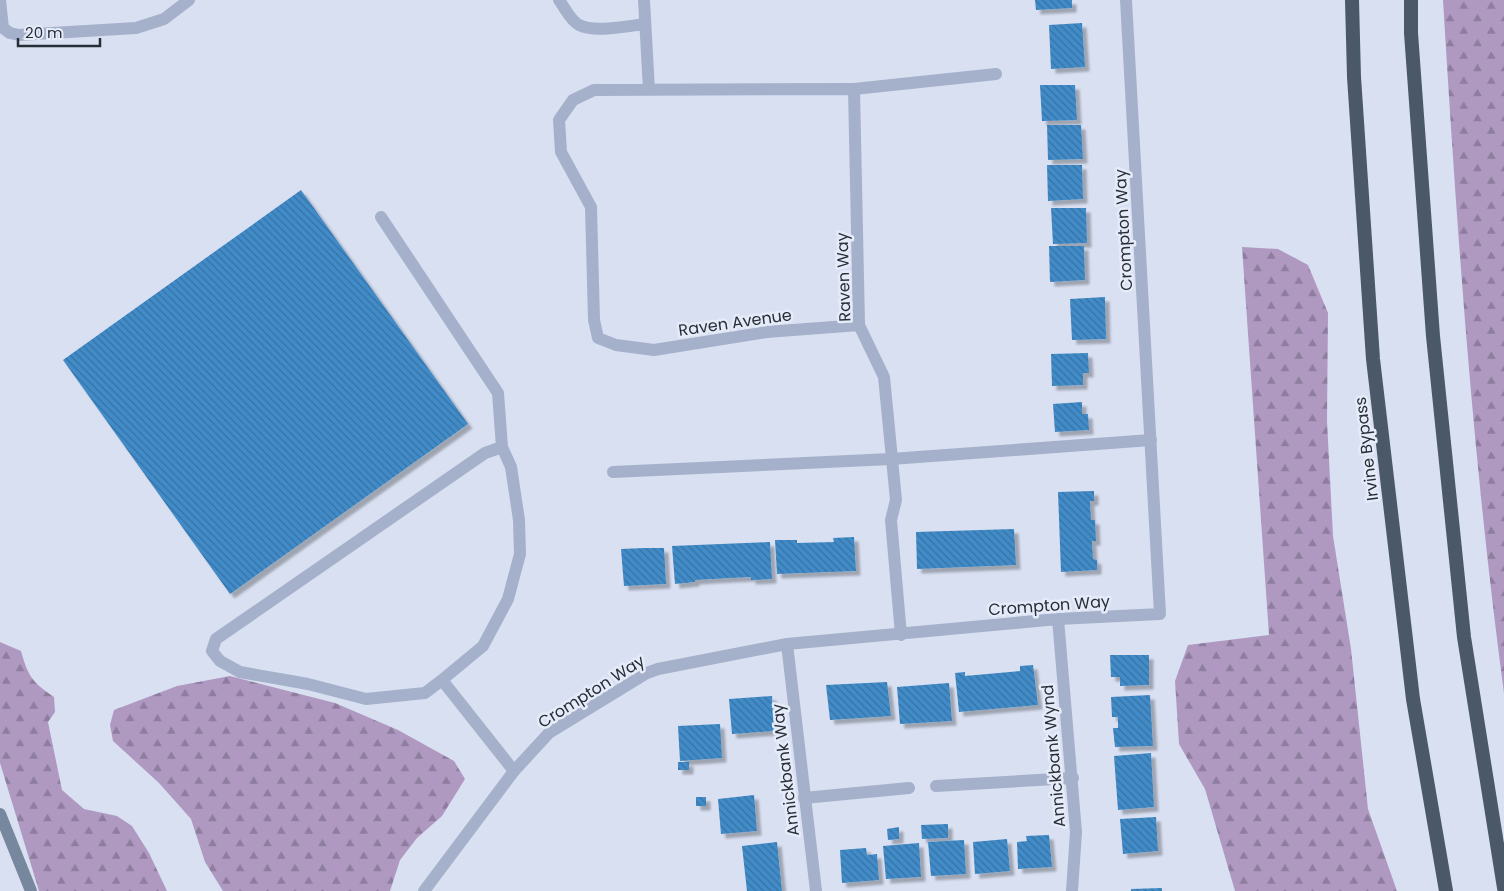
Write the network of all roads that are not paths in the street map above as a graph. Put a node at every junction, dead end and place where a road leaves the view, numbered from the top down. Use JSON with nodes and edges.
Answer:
{"nodes":[{"id":1,"x":0,"y":0,"type":"edge"},
{"id":2,"x":190,"y":0,"type":"edge"},
{"id":3,"x":560,"y":0,"type":"edge"},
{"id":4,"x":644,"y":0,"type":"edge"},
{"id":5,"x":1126,"y":0,"type":"edge"},
{"id":6,"x":1352,"y":0,"type":"edge"},
{"id":7,"x":1411,"y":0,"type":"edge"},
{"id":8,"x":645,"y":24,"type":"junction"},
{"id":9,"x":996,"y":74,"type":"dead end"},
{"id":10,"x":854,"y":89,"type":"junction"},
{"id":11,"x":649,"y":90,"type":"junction"},
{"id":12,"x":381,"y":217,"type":"dead end"},
{"id":13,"x":859,"y":325,"type":"junction"},
{"id":14,"x":1151,"y":440,"type":"junction"},
{"id":15,"x":502,"y":447,"type":"junction"},
{"id":16,"x":891,"y":459,"type":"junction"},
{"id":17,"x":613,"y":472,"type":"dead end"},
{"id":18,"x":1058,"y":619,"type":"junction"},
{"id":19,"x":901,"y":635,"type":"junction"},
{"id":20,"x":787,"y":644,"type":"junction"},
{"id":21,"x":442,"y":680,"type":"junction"},
{"id":22,"x":514,"y":771,"type":"junction"},
{"id":23,"x":1072,"y":778,"type":"junction"},
{"id":24,"x":936,"y":786,"type":"dead end"},
{"id":25,"x":909,"y":788,"type":"dead end"},
{"id":26,"x":804,"y":798,"type":"junction"},
{"id":27,"x":0,"y":814,"type":"edge"},
{"id":28,"x":1504,"y":888,"type":"edge"},
{"id":29,"x":31,"y":891,"type":"edge"},
{"id":30,"x":424,"y":891,"type":"edge"},
{"id":31,"x":816,"y":891,"type":"edge"},
{"id":32,"x":1072,"y":891,"type":"edge"},
{"id":33,"x":1446,"y":891,"type":"edge"}],
"edges":[{"from":1,"to":2,"type":"street"},
{"from":3,"to":8,"type":"street"},
{"from":4,"to":8,"type":"street"},
{"from":5,"to":14,"type":"street","name":"Crompton Way"},
{"from":6,"to":33,"type":"highway","name":"Irvine Bypass"},
{"from":7,"to":28,"type":"highway"},
{"from":8,"to":11,"type":"street"},
{"from":9,"to":10,"type":"street"},
{"from":10,"to":11,"type":"street"},
{"from":10,"to":13,"type":"street","name":"Raven Way"},
{"from":11,"to":13,"type":"street","name":"Raven Avenue"},
{"from":12,"to":15,"type":"street"},
{"from":13,"to":16,"type":"street","name":"Raven Way"},
{"from":14,"to":16,"type":"street"},
{"from":14,"to":18,"type":"street","name":"Crompton Way"},
{"from":15,"to":21,"type":"street"},
{"from":15,"to":21,"type":"street"},
{"from":16,"to":17,"type":"street"},
{"from":16,"to":19,"type":"street","name":"Raven Way"},
{"from":18,"to":19,"type":"street","name":"Crompton Way"},
{"from":18,"to":23,"type":"street","name":"Annickbank Wynd"},
{"from":19,"to":20,"type":"street","name":"Crompton Way"},
{"from":20,"to":22,"type":"street","name":"Crompton Way"},
{"from":20,"to":26,"type":"street","name":"Annickbank Way"},
{"from":21,"to":22,"type":"street"},
{"from":22,"to":30,"type":"street","name":"Crompton Way"},
{"from":23,"to":24,"type":"street"},
{"from":23,"to":32,"type":"street","name":"Annickbank Wynd"},
{"from":25,"to":26,"type":"street"},
{"from":26,"to":31,"type":"street","name":"Annickbank Way"},
{"from":27,"to":29,"type":"main road"}]}
